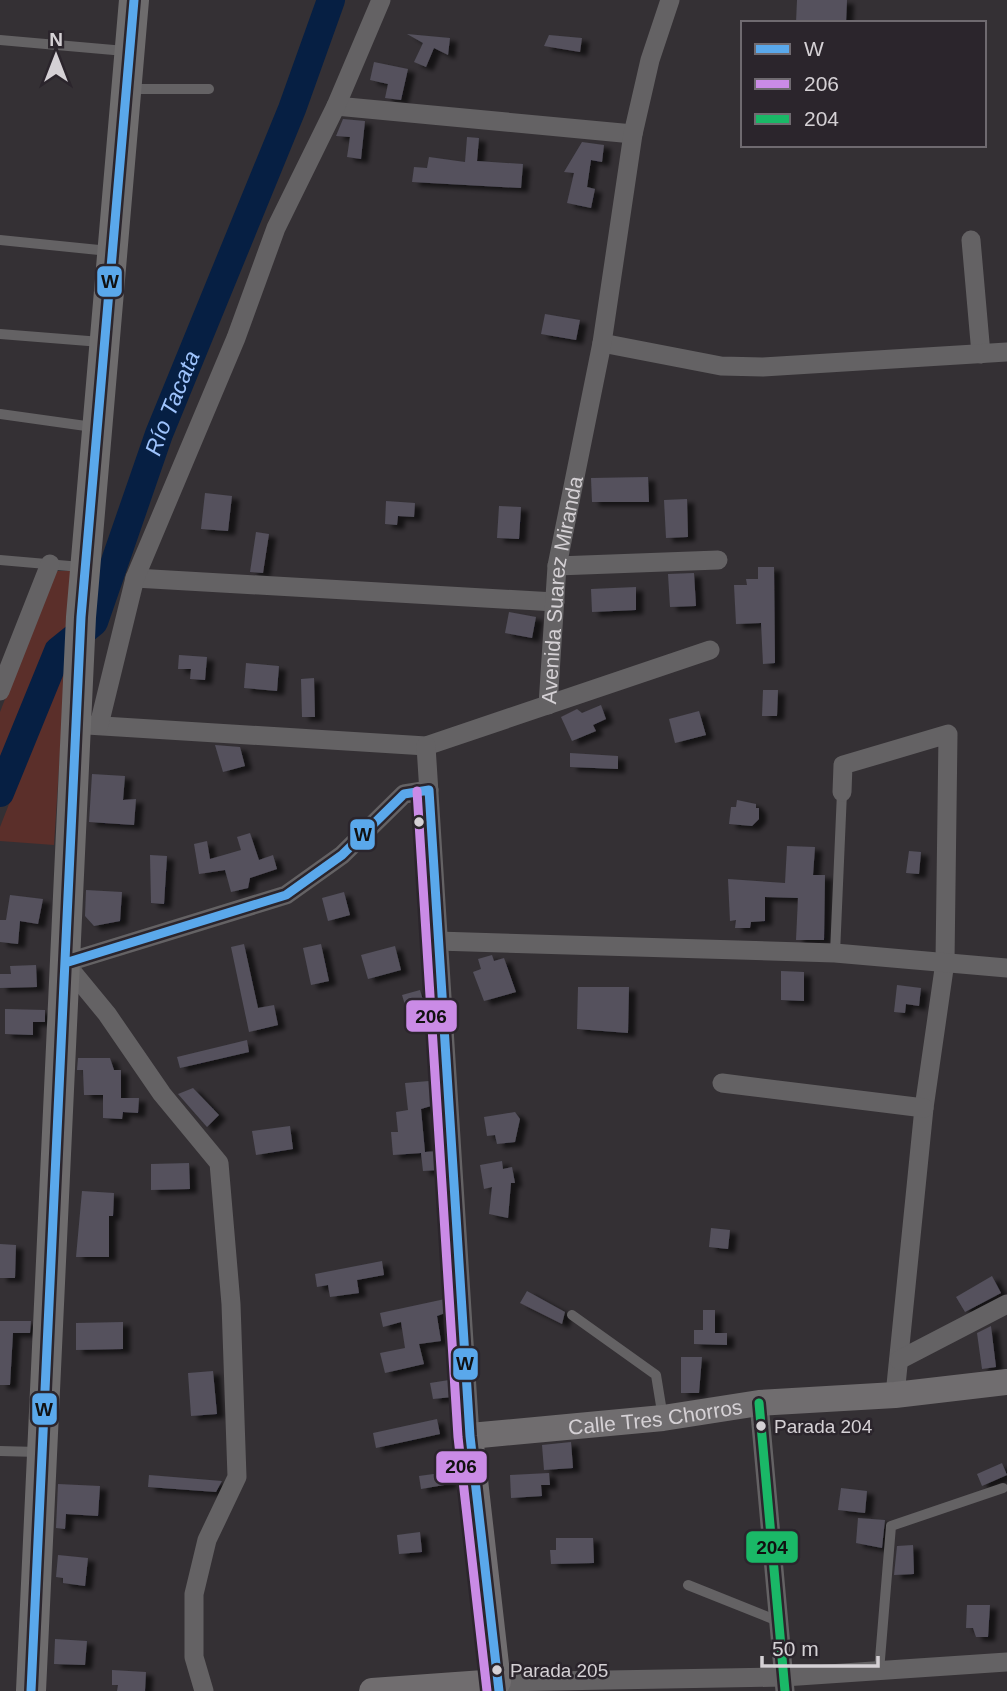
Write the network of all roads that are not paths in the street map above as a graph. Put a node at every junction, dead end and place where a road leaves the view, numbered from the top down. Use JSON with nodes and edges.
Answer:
{"nodes":[{"id":1,"x":134,"y":0,"type":"edge"},
{"id":2,"x":381,"y":0,"type":"edge"},
{"id":3,"x":670,"y":0,"type":"edge"},
{"id":4,"x":0,"y":40,"type":"edge"},
{"id":5,"x":130,"y":52,"type":"junction"},
{"id":6,"x":128,"y":89,"type":"junction"},
{"id":7,"x":209,"y":89,"type":"dead end"},
{"id":8,"x":336,"y":106,"type":"junction"},
{"id":9,"x":633,"y":134,"type":"junction"},
{"id":10,"x":0,"y":240,"type":"edge"},
{"id":11,"x":971,"y":240,"type":"dead end"},
{"id":12,"x":113,"y":251,"type":"junction"},
{"id":13,"x":0,"y":334,"type":"edge"},
{"id":14,"x":105,"y":342,"type":"junction"},
{"id":15,"x":601,"y":343,"type":"junction"},
{"id":16,"x":1007,"y":352,"type":"edge"},
{"id":17,"x":981,"y":354,"type":"junction"},
{"id":18,"x":0,"y":414,"type":"edge"},
{"id":19,"x":97,"y":427,"type":"junction"},
{"id":20,"x":0,"y":559,"type":"edge"},
{"id":21,"x":718,"y":560,"type":"dead end"},
{"id":22,"x":50,"y":564,"type":"junction"},
{"id":23,"x":557,"y":566,"type":"junction"},
{"id":24,"x":85,"y":567,"type":"junction"},
{"id":25,"x":135,"y":579,"type":"junction"},
{"id":26,"x":555,"y":602,"type":"junction"},
{"id":27,"x":710,"y":650,"type":"dead end"},
{"id":28,"x":1,"y":685,"type":"edge"},
{"id":29,"x":548,"y":705,"type":"junction"},
{"id":30,"x":87,"y":725,"type":"junction"},
{"id":31,"x":426,"y":746,"type":"junction"},
{"id":32,"x":429,"y":790,"type":"junction"},
{"id":33,"x":842,"y":792,"type":"joint"},
{"id":34,"x":437,"y":941,"type":"junction"},
{"id":35,"x":835,"y":953,"type":"junction"},
{"id":36,"x":945,"y":962,"type":"junction"},
{"id":37,"x":65,"y":963,"type":"junction"},
{"id":38,"x":1007,"y":968,"type":"edge"},
{"id":39,"x":722,"y":1083,"type":"dead end"},
{"id":40,"x":924,"y":1108,"type":"junction"},
{"id":41,"x":1007,"y":1304,"type":"edge"},
{"id":42,"x":572,"y":1315,"type":"dead end"},
{"id":43,"x":899,"y":1360,"type":"junction"},
{"id":44,"x":1007,"y":1382,"type":"edge"},
{"id":45,"x":895,"y":1395,"type":"junction"},
{"id":46,"x":759,"y":1403,"type":"junction"},
{"id":47,"x":663,"y":1418,"type":"junction"},
{"id":48,"x":470,"y":1436,"type":"junction"},
{"id":49,"x":0,"y":1451,"type":"edge"},
{"id":50,"x":41,"y":1452,"type":"junction"},
{"id":51,"x":1003,"y":1488,"type":"dead end"},
{"id":52,"x":688,"y":1585,"type":"dead end"},
{"id":53,"x":779,"y":1621,"type":"junction"},
{"id":54,"x":1007,"y":1662,"type":"edge"},
{"id":55,"x":879,"y":1671,"type":"junction"},
{"id":56,"x":784,"y":1684,"type":"edge"},
{"id":57,"x":498,"y":1686,"type":"edge"},
{"id":58,"x":32,"y":1691,"type":"edge"},
{"id":59,"x":204,"y":1691,"type":"edge"},
{"id":60,"x":372,"y":1691,"type":"edge"}],
"edges":[{"from":1,"to":5,"type":"main road"},
{"from":2,"to":8,"type":"street"},
{"from":3,"to":9,"type":"street","name":"Avenida Suarez Miranda"},
{"from":4,"to":5,"type":"lane"},
{"from":5,"to":6,"type":"main road"},
{"from":6,"to":7,"type":"lane"},
{"from":6,"to":12,"type":"main road"},
{"from":8,"to":9,"type":"street"},
{"from":8,"to":25,"type":"street"},
{"from":9,"to":15,"type":"street","name":"Avenida Suarez Miranda"},
{"from":10,"to":12,"type":"lane"},
{"from":11,"to":17,"type":"street"},
{"from":12,"to":14,"type":"main road"},
{"from":13,"to":14,"type":"lane"},
{"from":14,"to":19,"type":"main road"},
{"from":15,"to":17,"type":"street"},
{"from":15,"to":23,"type":"street","name":"Avenida Suarez Miranda"},
{"from":16,"to":17,"type":"street"},
{"from":18,"to":19,"type":"lane"},
{"from":19,"to":24,"type":"main road"},
{"from":20,"to":22,"type":"lane"},
{"from":21,"to":23,"type":"street"},
{"from":22,"to":24,"type":"lane"},
{"from":22,"to":28,"type":"street"},
{"from":23,"to":26,"type":"street","name":"Avenida Suarez Miranda"},
{"from":24,"to":30,"type":"main road"},
{"from":25,"to":26,"type":"street"},
{"from":25,"to":30,"type":"street"},
{"from":26,"to":29,"type":"street","name":"Avenida Suarez Miranda"},
{"from":27,"to":29,"type":"street"},
{"from":29,"to":31,"type":"street","name":"Avenida Suarez Miranda"},
{"from":30,"to":31,"type":"street"},
{"from":30,"to":37,"type":"main road"},
{"from":31,"to":32,"type":"street"},
{"from":32,"to":34,"type":"street"},
{"from":32,"to":37,"type":"street"},
{"from":33,"to":35,"type":"lane"},
{"from":33,"to":36,"type":"street"},
{"from":34,"to":35,"type":"street"},
{"from":34,"to":48,"type":"street"},
{"from":35,"to":36,"type":"street"},
{"from":36,"to":38,"type":"street"},
{"from":36,"to":40,"type":"street"},
{"from":37,"to":50,"type":"main road"},
{"from":37,"to":59,"type":"street"},
{"from":39,"to":40,"type":"street"},
{"from":40,"to":43,"type":"street"},
{"from":41,"to":43,"type":"street"},
{"from":42,"to":47,"type":"lane"},
{"from":43,"to":45,"type":"street"},
{"from":44,"to":45,"type":"main road","name":"Calle Tres Chorros"},
{"from":45,"to":46,"type":"main road","name":"Calle Tres Chorros"},
{"from":46,"to":47,"type":"main road","name":"Calle Tres Chorros"},
{"from":46,"to":53,"type":"street"},
{"from":47,"to":48,"type":"main road","name":"Calle Tres Chorros"},
{"from":48,"to":57,"type":"main road"},
{"from":49,"to":50,"type":"lane"},
{"from":50,"to":58,"type":"main road"},
{"from":51,"to":55,"type":"lane"},
{"from":52,"to":53,"type":"lane"},
{"from":53,"to":56,"type":"street"},
{"from":54,"to":55,"type":"street"},
{"from":55,"to":56,"type":"street"},
{"from":56,"to":57,"type":"street"},
{"from":57,"to":60,"type":"main road"}]}
